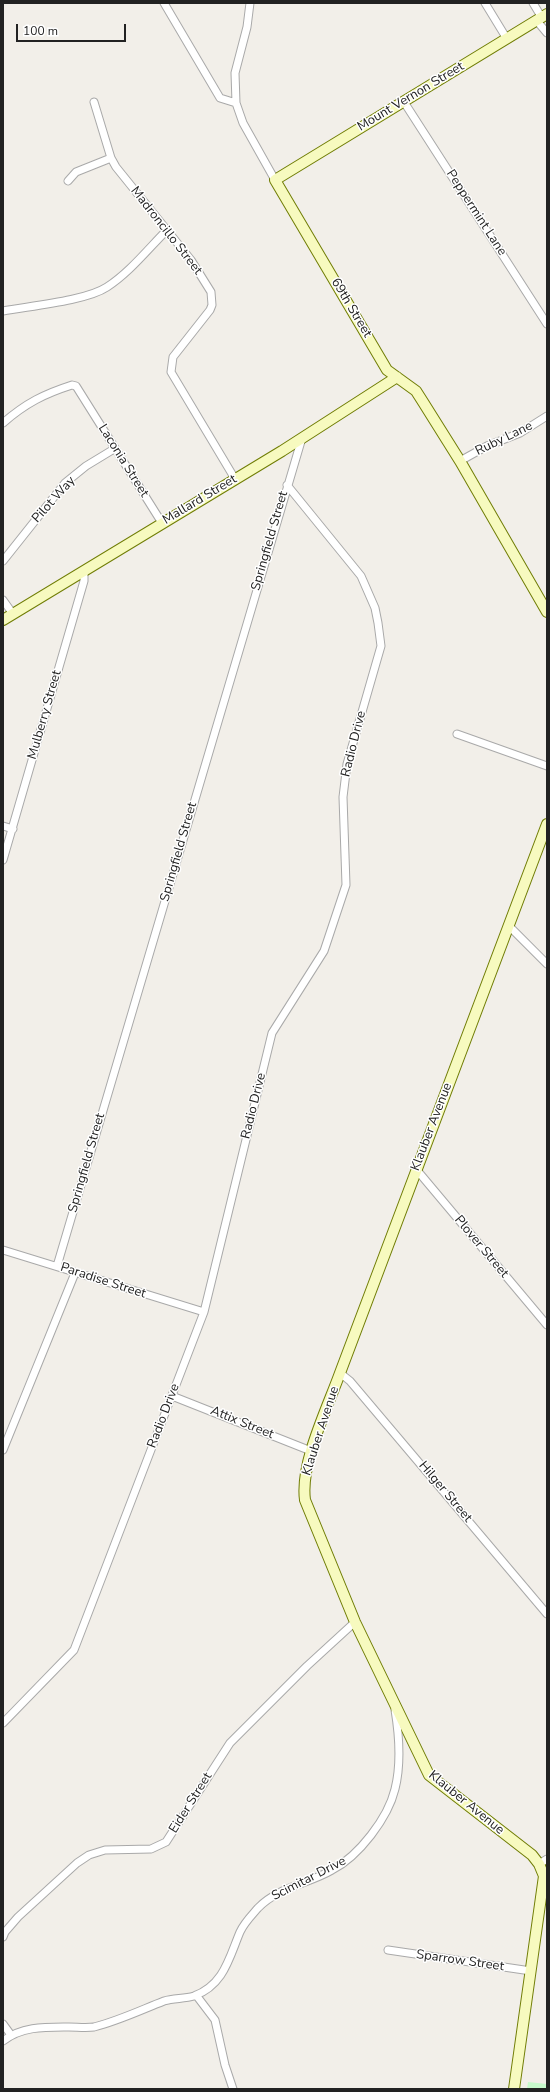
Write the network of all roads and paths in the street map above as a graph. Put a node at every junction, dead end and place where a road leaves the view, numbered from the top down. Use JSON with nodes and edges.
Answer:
{"nodes":[{"id":1,"x":164,"y":3,"type":"edge"},
{"id":2,"x":250,"y":3,"type":"edge"},
{"id":3,"x":485,"y":3,"type":"edge"},
{"id":4,"x":533,"y":3,"type":"edge"},
{"id":5,"x":542,"y":17,"type":"edge"},
{"id":6,"x":547,"y":33,"type":"edge"},
{"id":7,"x":507,"y":39,"type":"junction"},
{"id":8,"x":94,"y":102,"type":"dead end"},
{"id":9,"x":404,"y":102,"type":"junction"},
{"id":10,"x":236,"y":103,"type":"junction"},
{"id":11,"x":111,"y":158,"type":"junction"},
{"id":12,"x":275,"y":180,"type":"junction"},
{"id":13,"x":68,"y":181,"type":"dead end"},
{"id":14,"x":167,"y":230,"type":"junction"},
{"id":15,"x":3,"y":311,"type":"edge"},
{"id":16,"x":547,"y":324,"type":"edge"},
{"id":17,"x":397,"y":377,"type":"junction"},
{"id":18,"x":547,"y":416,"type":"edge"},
{"id":19,"x":3,"y":423,"type":"edge"},
{"id":20,"x":302,"y":438,"type":"junction"},
{"id":21,"x":114,"y":449,"type":"junction"},
{"id":22,"x":460,"y":461,"type":"junction"},
{"id":23,"x":235,"y":479,"type":"junction"},
{"id":24,"x":287,"y":485,"type":"junction"},
{"id":25,"x":162,"y":523,"type":"junction"},
{"id":26,"x":3,"y":561,"type":"edge"},
{"id":27,"x":84,"y":571,"type":"junction"},
{"id":28,"x":3,"y":600,"type":"edge"},
{"id":29,"x":547,"y":612,"type":"edge"},
{"id":30,"x":13,"y":614,"type":"junction"},
{"id":31,"x":3,"y":620,"type":"edge"},
{"id":32,"x":457,"y":734,"type":"dead end"},
{"id":33,"x":547,"y":766,"type":"edge"},
{"id":34,"x":547,"y":824,"type":"edge"},
{"id":35,"x":3,"y":826,"type":"edge"},
{"id":36,"x":13,"y":829,"type":"junction"},
{"id":37,"x":3,"y":860,"type":"edge"},
{"id":38,"x":509,"y":926,"type":"junction"},
{"id":39,"x":547,"y":964,"type":"edge"},
{"id":40,"x":416,"y":1169,"type":"junction"},
{"id":41,"x":3,"y":1250,"type":"edge"},
{"id":42,"x":57,"y":1266,"type":"junction"},
{"id":43,"x":75,"y":1273,"type":"junction"},
{"id":44,"x":204,"y":1312,"type":"junction"},
{"id":45,"x":547,"y":1325,"type":"edge"},
{"id":46,"x":340,"y":1373,"type":"junction"},
{"id":47,"x":172,"y":1396,"type":"junction"},
{"id":48,"x":3,"y":1450,"type":"edge"},
{"id":49,"x":311,"y":1451,"type":"junction"},
{"id":50,"x":547,"y":1614,"type":"edge"},
{"id":51,"x":355,"y":1622,"type":"junction"},
{"id":52,"x":389,"y":1694,"type":"junction"},
{"id":53,"x":3,"y":1723,"type":"edge"},
{"id":54,"x":543,"y":1861,"type":"edge"},
{"id":55,"x":3,"y":1937,"type":"edge"},
{"id":56,"x":388,"y":1950,"type":"dead end"},
{"id":57,"x":531,"y":1971,"type":"junction"},
{"id":58,"x":196,"y":1995,"type":"junction"},
{"id":59,"x":3,"y":2024,"type":"edge"},
{"id":60,"x":11,"y":2035,"type":"junction"},
{"id":61,"x":3,"y":2041,"type":"edge"},
{"id":62,"x":233,"y":2089,"type":"edge"},
{"id":63,"x":514,"y":2089,"type":"edge"}],
"edges":[{"from":1,"to":10,"type":"street"},
{"from":2,"to":10,"type":"street","name":"69th Street"},
{"from":3,"to":7,"type":"street"},
{"from":4,"to":5,"type":"street"},
{"from":5,"to":6,"type":"street"},
{"from":5,"to":7,"type":"street","name":"Mount Vernon Street"},
{"from":7,"to":9,"type":"street","name":"Mount Vernon Street"},
{"from":8,"to":11,"type":"street","name":"Madroncillo Street"},
{"from":9,"to":12,"type":"street","name":"Mount Vernon Street"},
{"from":9,"to":16,"type":"street","name":"Peppermint Lane"},
{"from":10,"to":12,"type":"street","name":"69th Street"},
{"from":11,"to":13,"type":"street"},
{"from":11,"to":14,"type":"street","name":"Madroncillo Street"},
{"from":12,"to":17,"type":"street","name":"69th Street"},
{"from":14,"to":15,"type":"street"},
{"from":14,"to":23,"type":"street","name":"Madroncillo Street"},
{"from":17,"to":20,"type":"street","name":"Mallard Street"},
{"from":17,"to":22,"type":"street","name":"69th Street"},
{"from":18,"to":22,"type":"street","name":"Ruby Lane"},
{"from":19,"to":21,"type":"street","name":"Laconia Street"},
{"from":20,"to":23,"type":"street","name":"Mallard Street"},
{"from":20,"to":24,"type":"street","name":"Springfield Street"},
{"from":21,"to":25,"type":"street","name":"Laconia Street"},
{"from":21,"to":26,"type":"street","name":"Pilot Way"},
{"from":22,"to":29,"type":"street","name":"69th Street"},
{"from":23,"to":25,"type":"street","name":"Mallard Street"},
{"from":24,"to":42,"type":"street","name":"Springfield Street"},
{"from":24,"to":44,"type":"street","name":"Radio Drive"},
{"from":25,"to":27,"type":"street","name":"Mallard Street"},
{"from":27,"to":30,"type":"street","name":"Mallard Street"},
{"from":27,"to":36,"type":"street","name":"Mulberry Street"},
{"from":28,"to":30,"type":"street"},
{"from":30,"to":31,"type":"street","name":"Mallard Street"},
{"from":32,"to":33,"type":"street"},
{"from":34,"to":38,"type":"street","name":"Klauber Avenue"},
{"from":35,"to":36,"type":"street"},
{"from":36,"to":37,"type":"street","name":"Mulberry Street"},
{"from":38,"to":39,"type":"street"},
{"from":38,"to":40,"type":"street","name":"Klauber Avenue"},
{"from":40,"to":45,"type":"street","name":"Plover Street"},
{"from":40,"to":46,"type":"street","name":"Klauber Avenue"},
{"from":41,"to":42,"type":"street","name":"Paradise Street"},
{"from":42,"to":43,"type":"street","name":"Paradise Street"},
{"from":43,"to":44,"type":"street","name":"Paradise Street"},
{"from":43,"to":48,"type":"street"},
{"from":44,"to":47,"type":"street","name":"Radio Drive"},
{"from":46,"to":49,"type":"street","name":"Klauber Avenue"},
{"from":46,"to":50,"type":"street","name":"Hilger Street"},
{"from":47,"to":49,"type":"street","name":"Attix Street"},
{"from":47,"to":53,"type":"street","name":"Radio Drive"},
{"from":49,"to":51,"type":"street","name":"Klauber Avenue"},
{"from":51,"to":52,"type":"street","name":"Klauber Avenue"},
{"from":51,"to":55,"type":"street","name":"Eider Street"},
{"from":52,"to":54,"type":"street","name":"Klauber Avenue"},
{"from":52,"to":58,"type":"street","name":"Scimitar Drive"},
{"from":54,"to":57,"type":"street","name":"Klauber Avenue"},
{"from":56,"to":57,"type":"street","name":"Sparrow Street"},
{"from":57,"to":63,"type":"street","name":"Klauber Avenue"},
{"from":58,"to":60,"type":"street","name":"Scimitar Drive"},
{"from":58,"to":62,"type":"street"},
{"from":59,"to":60,"type":"street"},
{"from":60,"to":61,"type":"street","name":"Scimitar Drive"}]}
